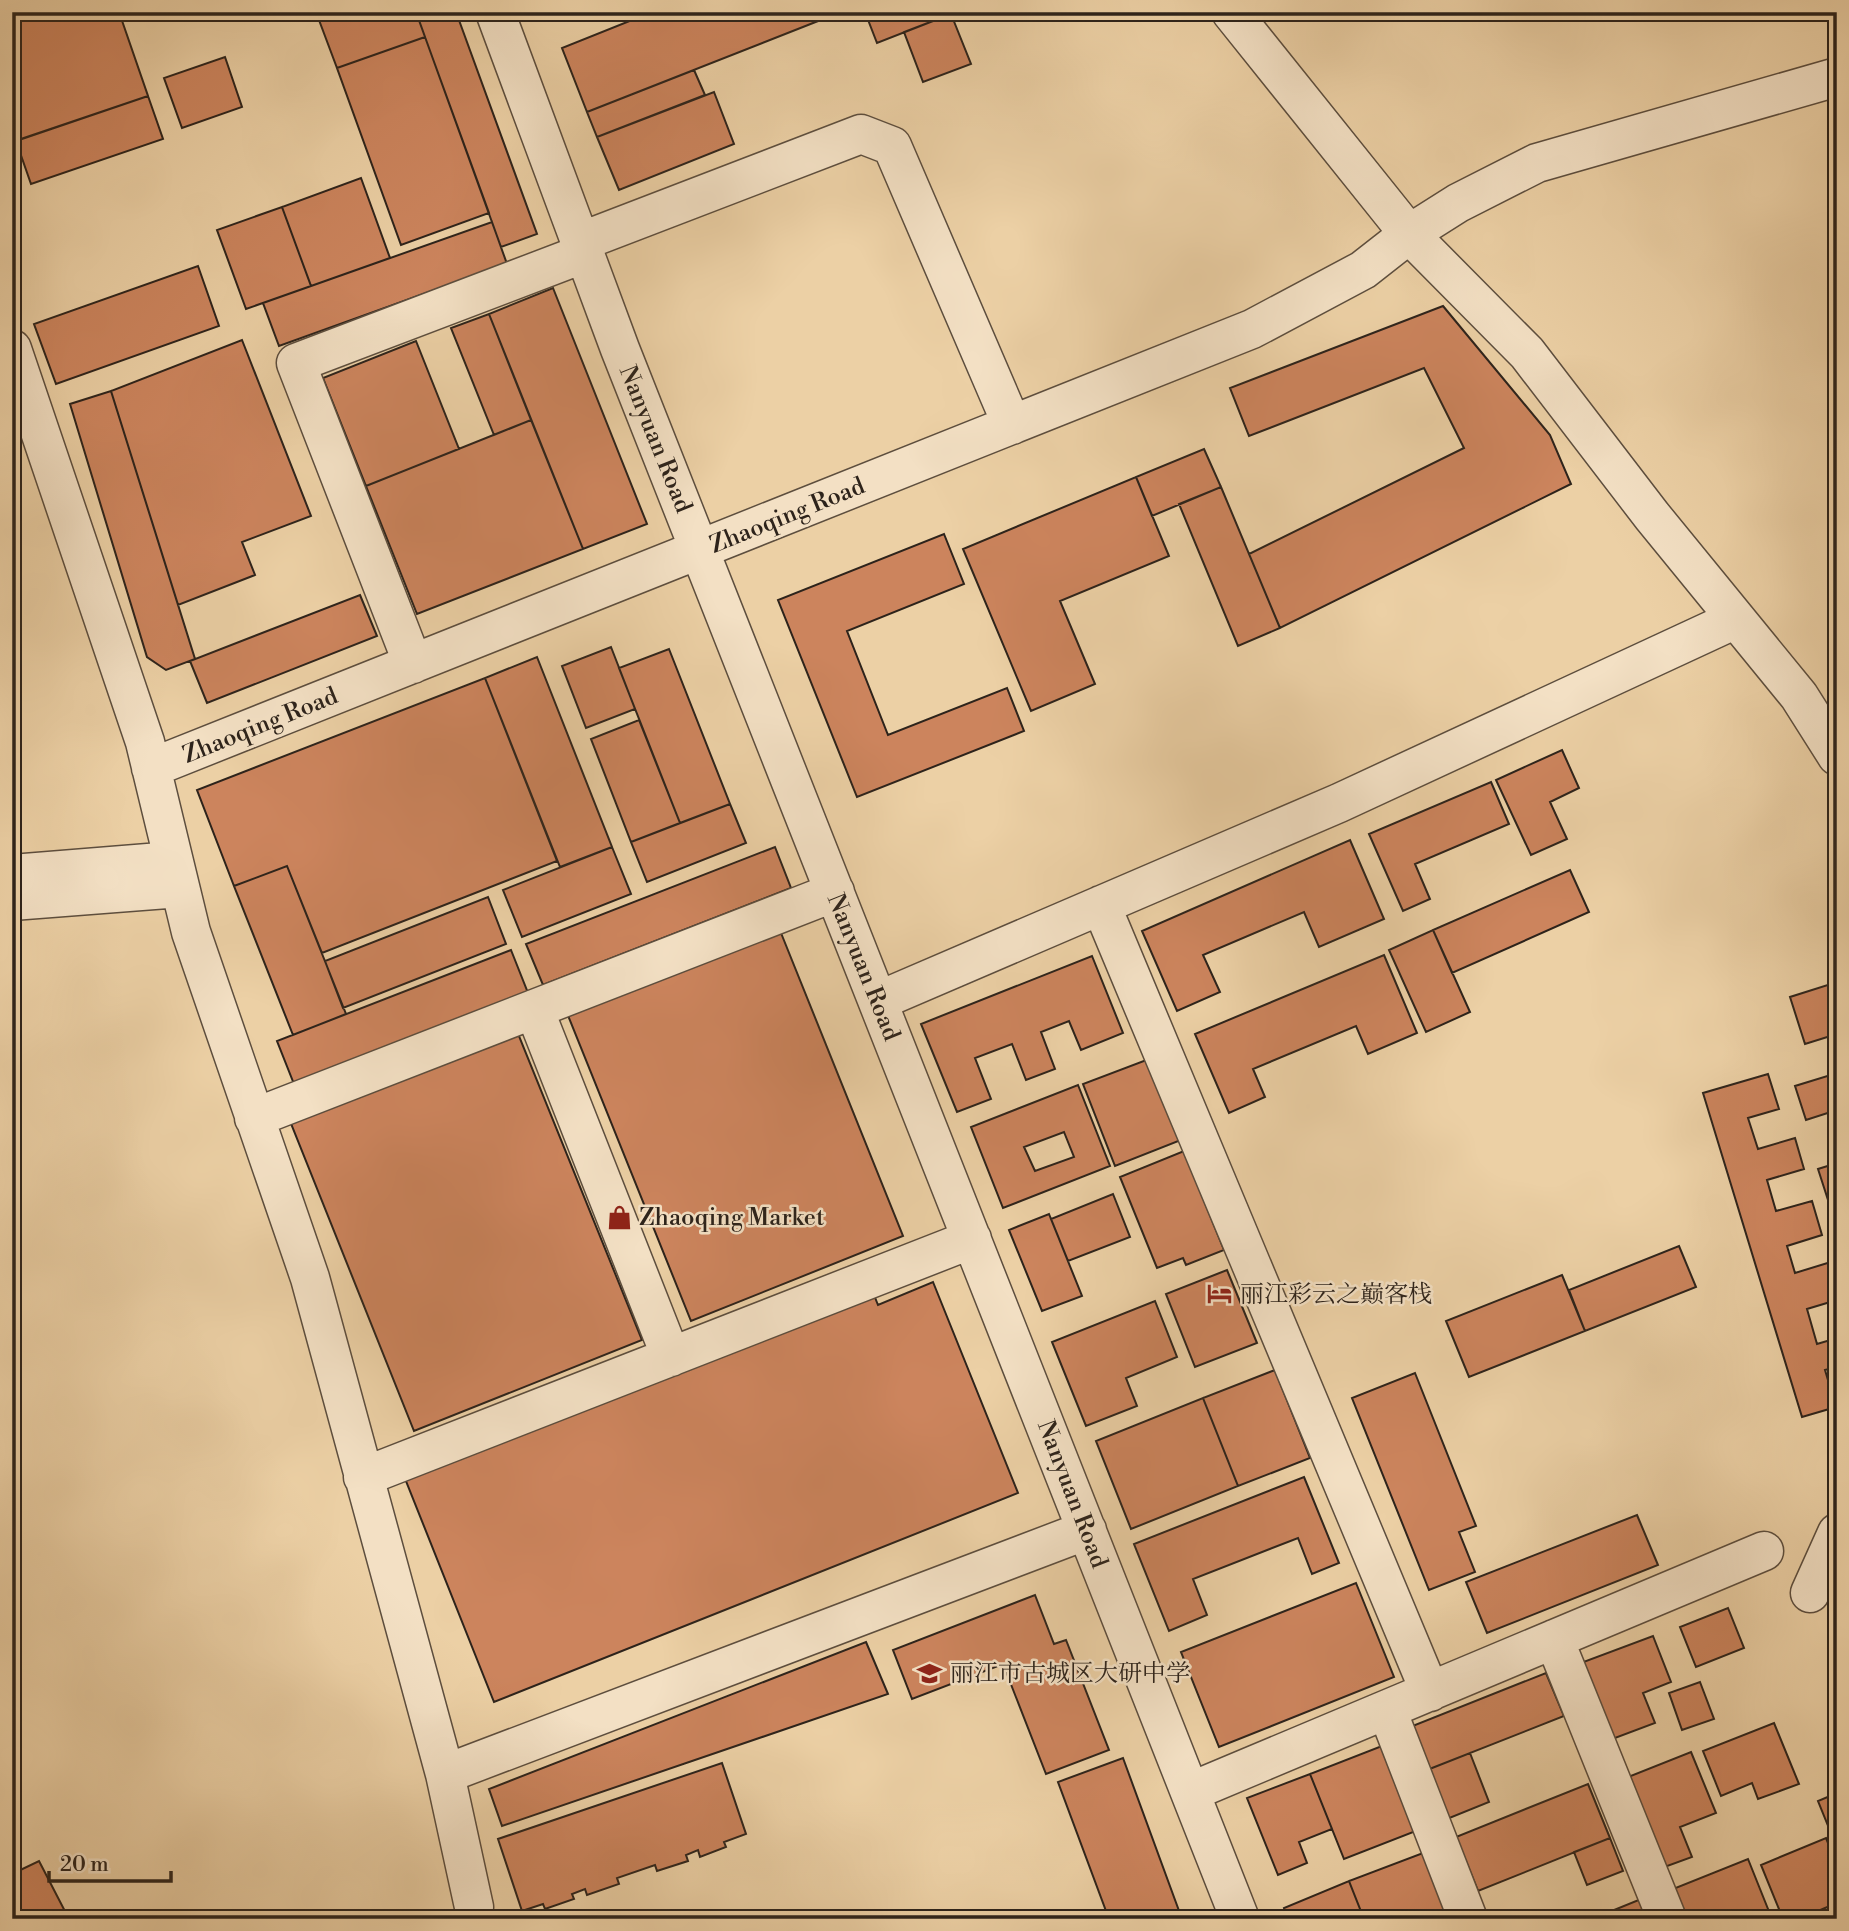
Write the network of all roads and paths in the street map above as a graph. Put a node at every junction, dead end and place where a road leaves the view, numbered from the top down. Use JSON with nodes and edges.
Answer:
{"nodes":[{"id":1,"x":495,"y":12,"type":"edge"},
{"id":2,"x":1231,"y":12,"type":"edge"},
{"id":3,"x":1837,"y":77,"type":"edge"},
{"id":4,"x":1409,"y":234,"type":"junction"},
{"id":5,"x":583,"y":248,"type":"junction"},
{"id":6,"x":12,"y":349,"type":"edge"},
{"id":7,"x":1012,"y":425,"type":"junction"},
{"id":8,"x":700,"y":550,"type":"junction"},
{"id":9,"x":1736,"y":619,"type":"junction"},
{"id":10,"x":412,"y":664,"type":"junction"},
{"id":11,"x":1837,"y":756,"type":"edge"},
{"id":12,"x":151,"y":768,"type":"junction"},
{"id":13,"x":12,"y":874,"type":"edge"},
{"id":14,"x":177,"y":874,"type":"junction"},
{"id":15,"x":835,"y":892,"type":"junction"},
{"id":16,"x":12,"y":901,"type":"edge"},
{"id":17,"x":1101,"y":905,"type":"junction"},
{"id":18,"x":878,"y":1000,"type":"junction"},
{"id":19,"x":534,"y":1009,"type":"junction"},
{"id":20,"x":254,"y":1118,"type":"junction"},
{"id":21,"x":972,"y":1239,"type":"junction"},
{"id":22,"x":671,"y":1357,"type":"junction"},
{"id":23,"x":363,"y":1477,"type":"junction"},
{"id":24,"x":1087,"y":1530,"type":"junction"},
{"id":25,"x":1837,"y":1533,"type":"edge"},
{"id":26,"x":1764,"y":1551,"type":"dead end"},
{"id":27,"x":1810,"y":1593,"type":"dead end"},
{"id":28,"x":1554,"y":1639,"type":"junction"},
{"id":29,"x":1430,"y":1692,"type":"junction"},
{"id":30,"x":1387,"y":1710,"type":"junction"},
{"id":31,"x":445,"y":1774,"type":"junction"},
{"id":32,"x":1191,"y":1792,"type":"junction"},
{"id":33,"x":474,"y":1907,"type":"dead end"},
{"id":34,"x":1240,"y":1919,"type":"edge"},
{"id":35,"x":1468,"y":1919,"type":"edge"},
{"id":36,"x":1667,"y":1919,"type":"edge"}],
"edges":[{"from":1,"to":5,"type":"street","name":"Nanyuan Road"},
{"from":2,"to":4,"type":"street"},
{"from":3,"to":4,"type":"street","name":"Zhaoqing Road"},
{"from":4,"to":7,"type":"street","name":"Zhaoqing Road"},
{"from":4,"to":9,"type":"street"},
{"from":5,"to":7,"type":"street"},
{"from":5,"to":8,"type":"street","name":"Nanyuan Road"},
{"from":5,"to":10,"type":"street"},
{"from":6,"to":12,"type":"street"},
{"from":7,"to":8,"type":"street","name":"Zhaoqing Road"},
{"from":8,"to":10,"type":"street","name":"Zhaoqing Road"},
{"from":8,"to":15,"type":"street","name":"Nanyuan Road"},
{"from":9,"to":11,"type":"street"},
{"from":9,"to":17,"type":"street"},
{"from":10,"to":12,"type":"street","name":"Zhaoqing Road"},
{"from":12,"to":14,"type":"street"},
{"from":13,"to":14,"type":"street"},
{"from":14,"to":16,"type":"street"},
{"from":14,"to":20,"type":"street"},
{"from":15,"to":18,"type":"street","name":"Nanyuan Road"},
{"from":15,"to":19,"type":"street"},
{"from":17,"to":18,"type":"street"},
{"from":17,"to":29,"type":"street"},
{"from":18,"to":21,"type":"street","name":"Nanyuan Road"},
{"from":19,"to":20,"type":"street"},
{"from":19,"to":22,"type":"street"},
{"from":20,"to":23,"type":"street"},
{"from":21,"to":22,"type":"street"},
{"from":21,"to":24,"type":"street","name":"Nanyuan Road"},
{"from":22,"to":23,"type":"street"},
{"from":23,"to":31,"type":"street"},
{"from":24,"to":31,"type":"street"},
{"from":24,"to":32,"type":"street","name":"Nanyuan Road"},
{"from":25,"to":27,"type":"street"},
{"from":26,"to":28,"type":"street"},
{"from":28,"to":29,"type":"street"},
{"from":28,"to":36,"type":"street"},
{"from":29,"to":30,"type":"street"},
{"from":30,"to":32,"type":"street"},
{"from":30,"to":35,"type":"street"},
{"from":31,"to":33,"type":"street"},
{"from":32,"to":34,"type":"street","name":"Nanyuan Road"}]}
